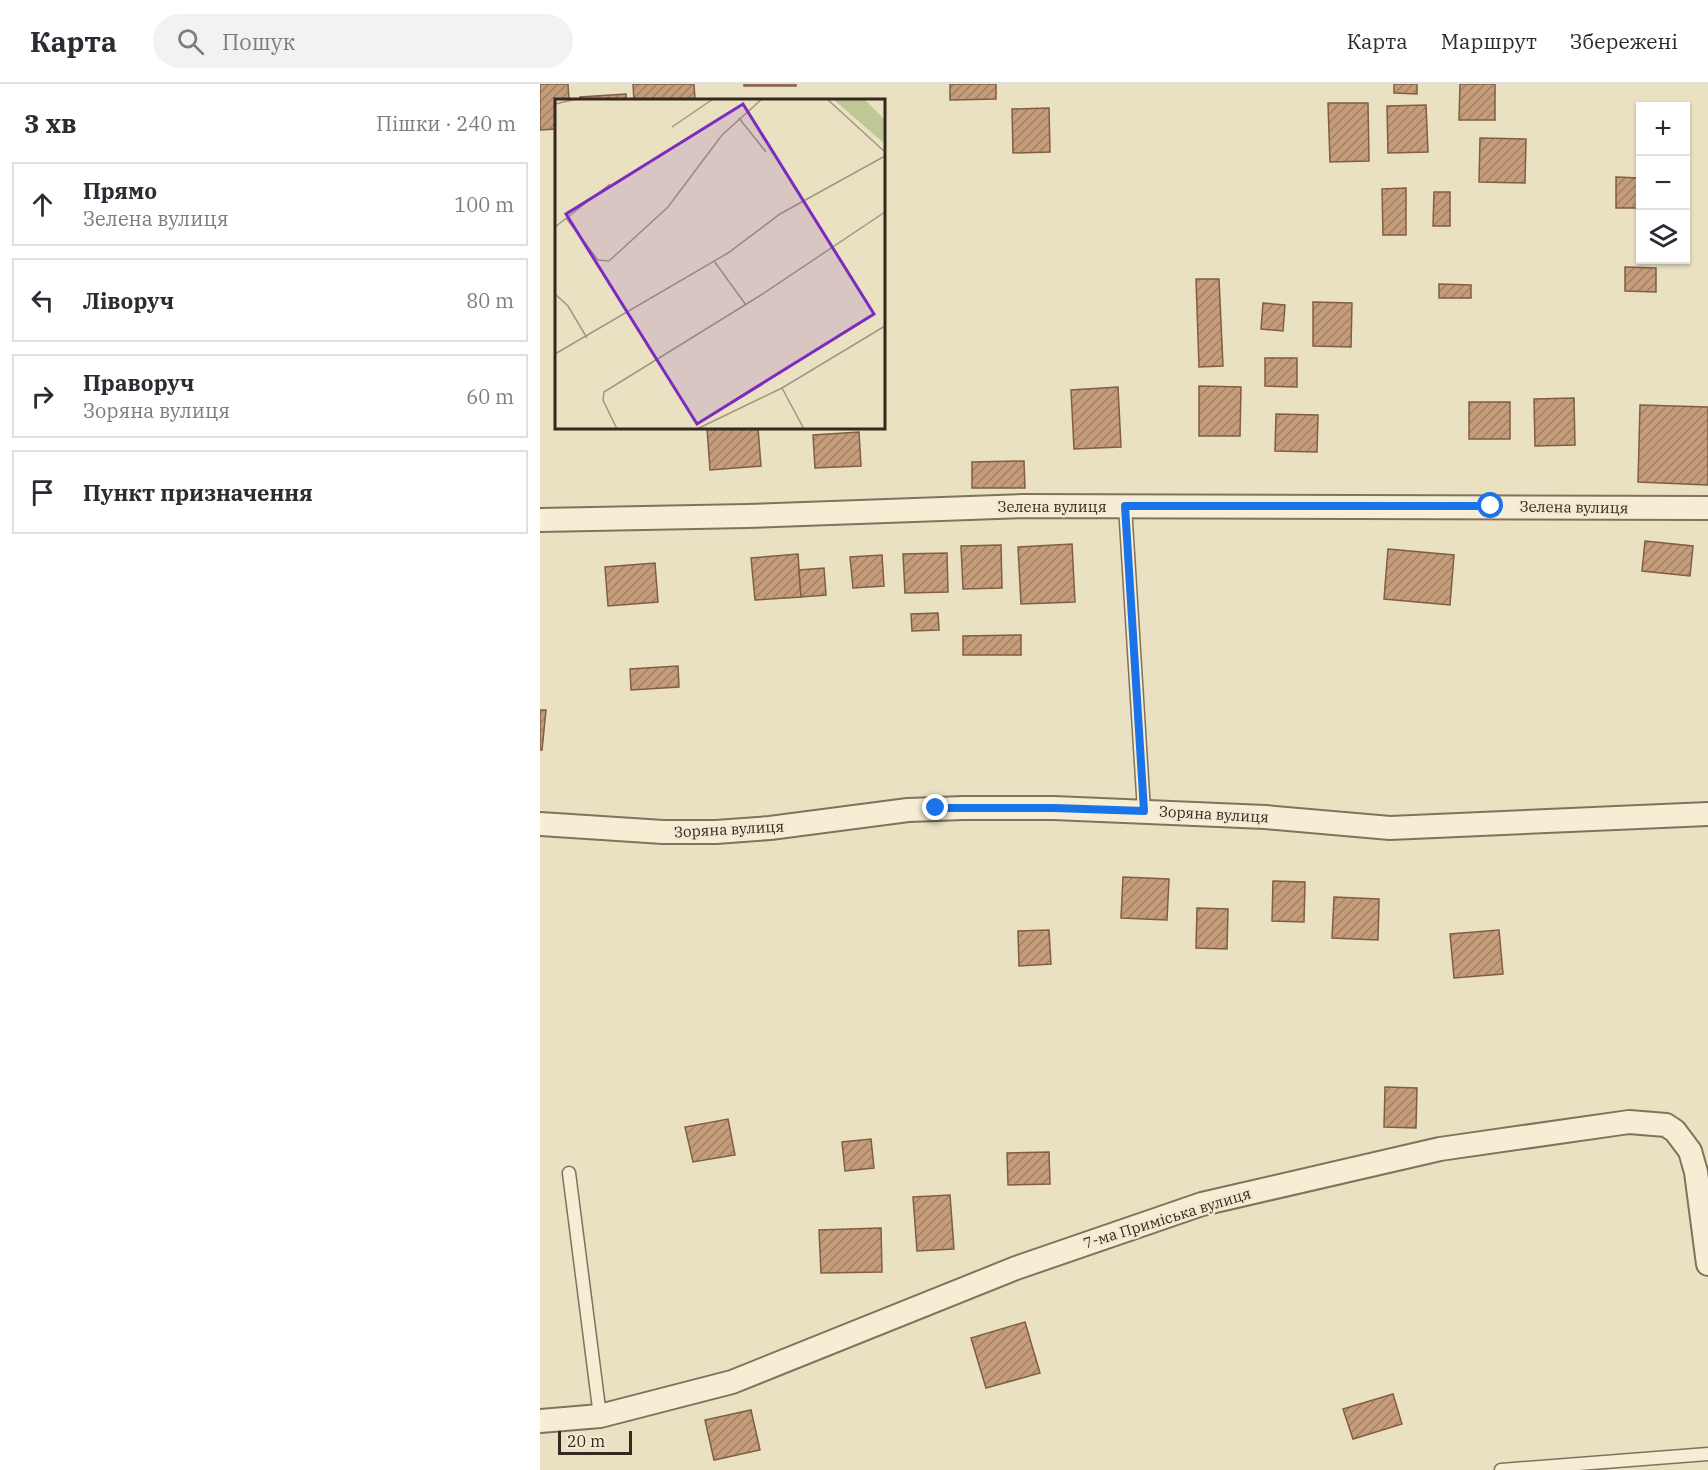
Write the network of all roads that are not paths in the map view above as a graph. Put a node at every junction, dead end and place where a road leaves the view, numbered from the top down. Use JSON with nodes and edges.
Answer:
{"nodes":[{"id":1,"x":1125,"y":506,"type":"junction"},
{"id":2,"x":1708,"y":508,"type":"edge"},
{"id":3,"x":540,"y":520,"type":"edge"},
{"id":4,"x":1144,"y":811,"type":"junction"},
{"id":5,"x":1708,"y":814,"type":"edge"},
{"id":6,"x":540,"y":824,"type":"edge"},
{"id":7,"x":569,"y":1173,"type":"dead end"},
{"id":8,"x":1708,"y":1264,"type":"edge"},
{"id":9,"x":600,"y":1416,"type":"junction"},
{"id":10,"x":540,"y":1421,"type":"edge"},
{"id":11,"x":1708,"y":1454,"type":"edge"},
{"id":12,"x":1501,"y":1470,"type":"edge"}],
"edges":[{"from":1,"to":2,"type":"street","name":"Зелена вулиця"},
{"from":1,"to":3,"type":"street","name":"Зелена вулиця"},
{"from":1,"to":4,"type":"lane"},
{"from":4,"to":5,"type":"street","name":"Зоряна вулиця"},
{"from":4,"to":6,"type":"street","name":"Зоряна вулиця"},
{"from":7,"to":9,"type":"lane"},
{"from":8,"to":9,"type":"street","name":"7-ма Приміська вулиця"},
{"from":9,"to":10,"type":"street","name":"7-ма Приміська вулиця"},
{"from":11,"to":12,"type":"lane"}]}
